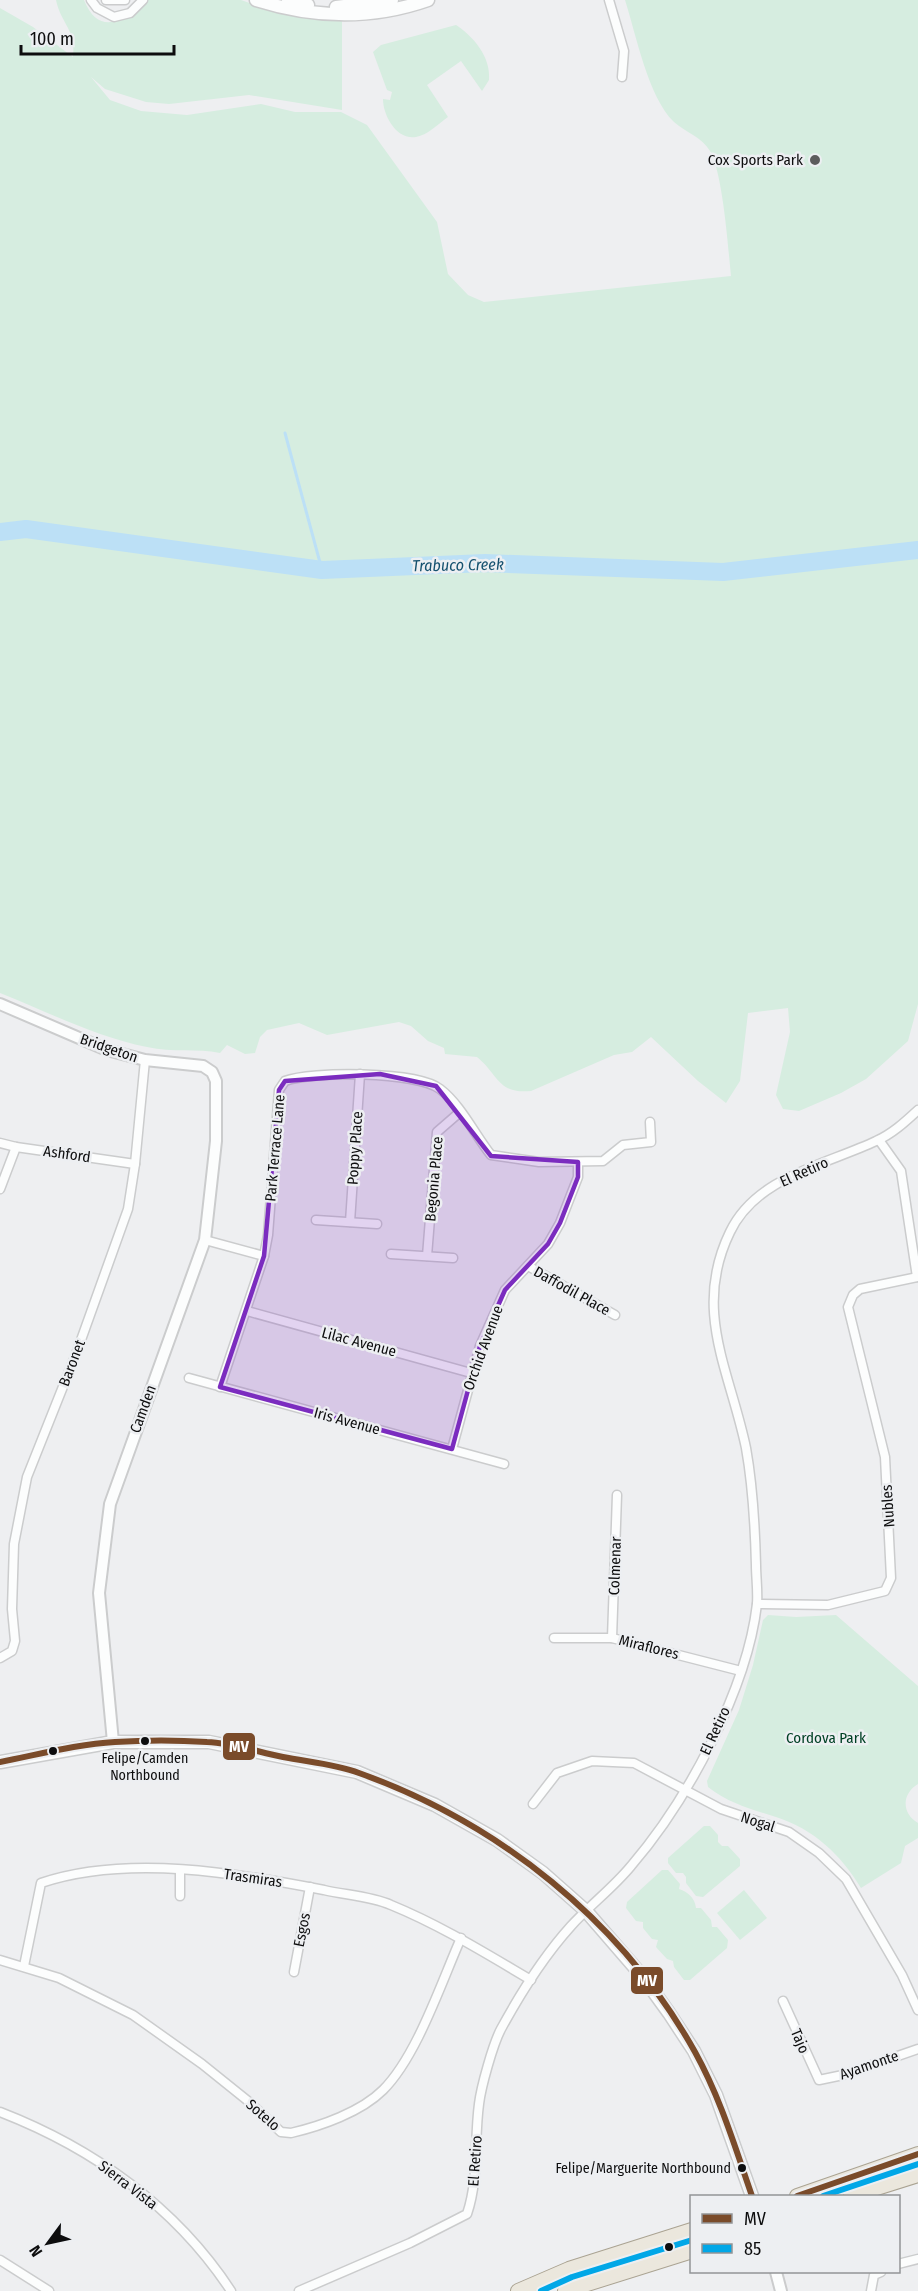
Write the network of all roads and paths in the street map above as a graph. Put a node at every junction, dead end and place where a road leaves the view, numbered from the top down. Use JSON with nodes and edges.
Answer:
{"nodes":[{"id":1,"x":91,"y":0,"type":"edge"},
{"id":2,"x":106,"y":0,"type":"edge"},
{"id":3,"x":125,"y":0,"type":"edge"},
{"id":4,"x":143,"y":0,"type":"edge"},
{"id":5,"x":256,"y":0,"type":"edge"},
{"id":6,"x":288,"y":0,"type":"edge"},
{"id":7,"x":392,"y":0,"type":"edge"},
{"id":8,"x":428,"y":0,"type":"edge"},
{"id":9,"x":609,"y":0,"type":"edge"},
{"id":10,"x":622,"y":77,"type":"dead end"},
{"id":11,"x":0,"y":1004,"type":"edge"},
{"id":12,"x":145,"y":1060,"type":"junction"},
{"id":13,"x":360,"y":1074,"type":"junction"},
{"id":14,"x":216,"y":1081,"type":"joint"},
{"id":15,"x":918,"y":1110,"type":"edge"},
{"id":16,"x":460,"y":1112,"type":"junction"},
{"id":17,"x":650,"y":1122,"type":"dead end"},
{"id":18,"x":879,"y":1140,"type":"junction"},
{"id":19,"x":0,"y":1143,"type":"edge"},
{"id":20,"x":16,"y":1147,"type":"junction"},
{"id":21,"x":578,"y":1162,"type":"junction"},
{"id":22,"x":135,"y":1164,"type":"junction"},
{"id":23,"x":0,"y":1189,"type":"edge"},
{"id":24,"x":316,"y":1220,"type":"dead end"},
{"id":25,"x":350,"y":1222,"type":"junction"},
{"id":26,"x":377,"y":1224,"type":"dead end"},
{"id":27,"x":205,"y":1240,"type":"junction"},
{"id":28,"x":391,"y":1254,"type":"dead end"},
{"id":29,"x":264,"y":1256,"type":"junction"},
{"id":30,"x":427,"y":1256,"type":"junction"},
{"id":31,"x":453,"y":1258,"type":"dead end"},
{"id":32,"x":528,"y":1266,"type":"junction"},
{"id":33,"x":917,"y":1277,"type":"edge"},
{"id":34,"x":247,"y":1311,"type":"junction"},
{"id":35,"x":615,"y":1315,"type":"dead end"},
{"id":36,"x":471,"y":1373,"type":"junction"},
{"id":37,"x":189,"y":1378,"type":"dead end"},
{"id":38,"x":220,"y":1387,"type":"junction"},
{"id":39,"x":452,"y":1449,"type":"junction"},
{"id":40,"x":504,"y":1464,"type":"dead end"},
{"id":41,"x":617,"y":1495,"type":"dead end"},
{"id":42,"x":757,"y":1604,"type":"junction"},
{"id":43,"x":554,"y":1638,"type":"dead end"},
{"id":44,"x":612,"y":1638,"type":"junction"},
{"id":45,"x":0,"y":1658,"type":"edge"},
{"id":46,"x":741,"y":1671,"type":"junction"},
{"id":47,"x":113,"y":1742,"type":"junction"},
{"id":48,"x":0,"y":1762,"type":"edge"},
{"id":49,"x":687,"y":1789,"type":"junction"},
{"id":50,"x":533,"y":1804,"type":"dead end"},
{"id":51,"x":180,"y":1871,"type":"junction"},
{"id":52,"x":310,"y":1887,"type":"junction"},
{"id":53,"x":180,"y":1896,"type":"dead end"},
{"id":54,"x":586,"y":1911,"type":"junction"},
{"id":55,"x":461,"y":1938,"type":"junction"},
{"id":56,"x":0,"y":1960,"type":"edge"},
{"id":57,"x":24,"y":1966,"type":"junction"},
{"id":58,"x":294,"y":1972,"type":"dead end"},
{"id":59,"x":531,"y":1980,"type":"junction"},
{"id":60,"x":783,"y":2001,"type":"dead end"},
{"id":61,"x":918,"y":2010,"type":"edge"},
{"id":62,"x":918,"y":2049,"type":"edge"},
{"id":63,"x":819,"y":2080,"type":"joint"},
{"id":64,"x":0,"y":2112,"type":"edge"},
{"id":65,"x":918,"y":2154,"type":"edge"},
{"id":66,"x":918,"y":2175,"type":"edge"},
{"id":67,"x":752,"y":2195,"type":"edge"},
{"id":68,"x":799,"y":2195,"type":"edge"},
{"id":69,"x":854,"y":2195,"type":"edge"},
{"id":70,"x":690,"y":2231,"type":"edge"},
{"id":71,"x":690,"y":2252,"type":"edge"},
{"id":72,"x":918,"y":2259,"type":"edge"},
{"id":73,"x":0,"y":2260,"type":"edge"},
{"id":74,"x":900,"y":2264,"type":"edge"},
{"id":75,"x":776,"y":2273,"type":"edge"},
{"id":76,"x":878,"y":2273,"type":"edge"},
{"id":77,"x":49,"y":2291,"type":"edge"},
{"id":78,"x":231,"y":2291,"type":"edge"},
{"id":79,"x":299,"y":2291,"type":"edge"},
{"id":80,"x":518,"y":2291,"type":"edge"},
{"id":81,"x":565,"y":2291,"type":"edge"},
{"id":82,"x":781,"y":2291,"type":"edge"},
{"id":83,"x":871,"y":2291,"type":"edge"}],
"edges":[{"from":1,"to":4,"type":"street"},
{"from":2,"to":3,"type":"street"},
{"from":5,"to":8,"type":"main road"},
{"from":6,"to":7,"type":"main road"},
{"from":9,"to":10,"type":"street"},
{"from":11,"to":12,"type":"street","name":"Bridgeton"},
{"from":12,"to":14,"type":"street","name":"Bridgeton"},
{"from":12,"to":22,"type":"street","name":"Baronet"},
{"from":13,"to":16,"type":"street"},
{"from":13,"to":25,"type":"street","name":"Poppy Place"},
{"from":13,"to":29,"type":"street","name":"Park Terrace Lane"},
{"from":14,"to":27,"type":"street","name":"Camden"},
{"from":15,"to":18,"type":"street","name":"El Retiro"},
{"from":16,"to":21,"type":"street"},
{"from":16,"to":30,"type":"street","name":"Begonia Place"},
{"from":17,"to":21,"type":"street"},
{"from":18,"to":33,"type":"street"},
{"from":18,"to":42,"type":"street","name":"El Retiro"},
{"from":19,"to":20,"type":"street","name":"Ashford"},
{"from":20,"to":22,"type":"street","name":"Ashford"},
{"from":20,"to":23,"type":"street"},
{"from":21,"to":32,"type":"street","name":"Orchid Avenue"},
{"from":22,"to":45,"type":"street","name":"Baronet"},
{"from":24,"to":25,"type":"street"},
{"from":25,"to":26,"type":"street"},
{"from":27,"to":29,"type":"street"},
{"from":27,"to":47,"type":"street","name":"Camden"},
{"from":28,"to":30,"type":"street"},
{"from":29,"to":34,"type":"street","name":"Park Terrace Lane"},
{"from":30,"to":31,"type":"street"},
{"from":32,"to":35,"type":"street","name":"Daffodil Place"},
{"from":32,"to":36,"type":"street","name":"Orchid Avenue"},
{"from":33,"to":42,"type":"street","name":"Nubles"},
{"from":34,"to":36,"type":"street","name":"Lilac Avenue"},
{"from":34,"to":38,"type":"street","name":"Park Terrace Lane"},
{"from":36,"to":39,"type":"street","name":"Orchid Avenue"},
{"from":37,"to":38,"type":"street","name":"Iris Avenue"},
{"from":38,"to":39,"type":"street","name":"Iris Avenue"},
{"from":39,"to":40,"type":"street","name":"Iris Avenue"},
{"from":41,"to":44,"type":"street","name":"Colmenar"},
{"from":42,"to":46,"type":"street","name":"El Retiro"},
{"from":43,"to":44,"type":"street","name":"Miraflores"},
{"from":44,"to":46,"type":"street","name":"Miraflores"},
{"from":46,"to":49,"type":"street","name":"El Retiro"},
{"from":47,"to":48,"type":"main road"},
{"from":47,"to":54,"type":"main road"},
{"from":49,"to":50,"type":"street","name":"Nogal"},
{"from":49,"to":54,"type":"street","name":"El Retiro"},
{"from":49,"to":61,"type":"street","name":"Nogal"},
{"from":51,"to":52,"type":"street","name":"Trasmiras"},
{"from":51,"to":53,"type":"street"},
{"from":51,"to":57,"type":"street","name":"Trasmiras"},
{"from":52,"to":55,"type":"street","name":"Trasmiras"},
{"from":52,"to":58,"type":"street","name":"Esgos"},
{"from":54,"to":59,"type":"street","name":"El Retiro"},
{"from":54,"to":67,"type":"main road"},
{"from":55,"to":57,"type":"street","name":"Sotelo"},
{"from":55,"to":59,"type":"street","name":"Trasmiras"},
{"from":56,"to":57,"type":"street","name":"Sotelo"},
{"from":59,"to":79,"type":"street","name":"El Retiro"},
{"from":60,"to":63,"type":"street","name":"Tajo"},
{"from":62,"to":63,"type":"street","name":"Ayamonte"},
{"from":64,"to":78,"type":"street","name":"Sierra Vista"},
{"from":65,"to":68,"type":"main road"},
{"from":66,"to":69,"type":"main road"},
{"from":70,"to":80,"type":"main road"},
{"from":71,"to":81,"type":"main road"},
{"from":72,"to":74,"type":"street"},
{"from":73,"to":77,"type":"street"},
{"from":75,"to":82,"type":"street"},
{"from":76,"to":83,"type":"street"}]}
